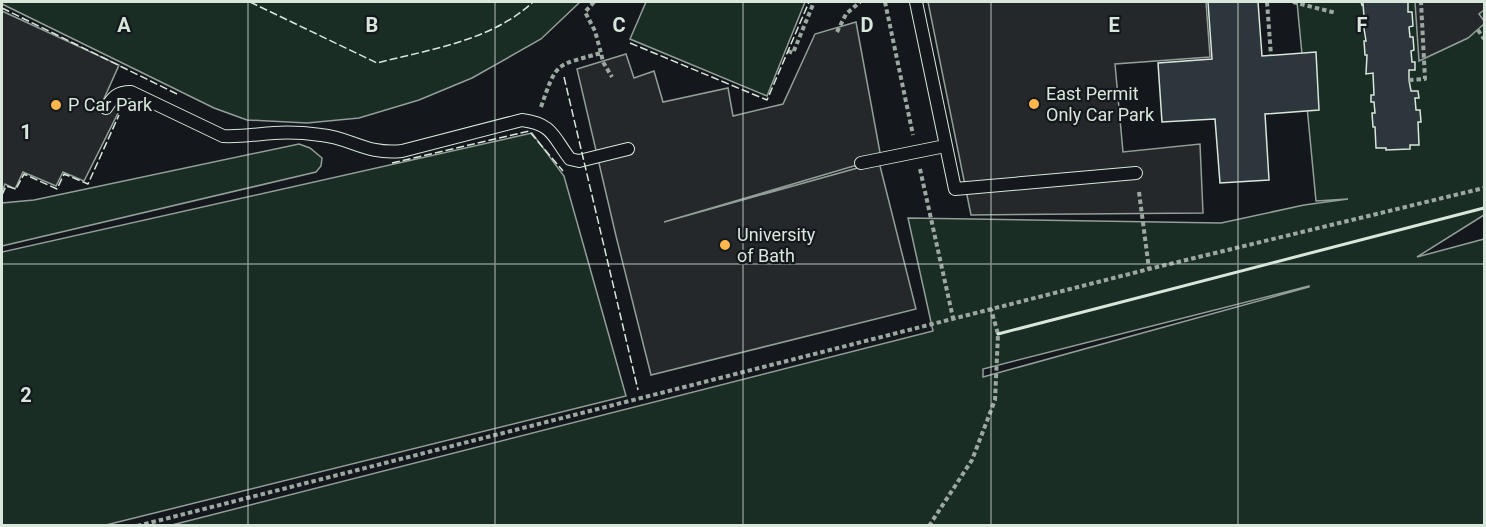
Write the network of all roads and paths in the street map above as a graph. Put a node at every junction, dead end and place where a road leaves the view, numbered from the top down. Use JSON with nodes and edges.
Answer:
{"nodes":[{"id":1,"x":594,"y":2,"type":"edge"},
{"id":2,"x":814,"y":2,"type":"edge"},
{"id":3,"x":860,"y":2,"type":"edge"},
{"id":4,"x":916,"y":2,"type":"edge"},
{"id":5,"x":1267,"y":2,"type":"edge"},
{"id":6,"x":1293,"y":2,"type":"edge"},
{"id":7,"x":1421,"y":2,"type":"edge"},
{"id":8,"x":1336,"y":14,"type":"dead end"},
{"id":9,"x":1478,"y":30,"type":"dead end"},
{"id":10,"x":837,"y":32,"type":"dead end"},
{"id":11,"x":1485,"y":39,"type":"edge"},
{"id":12,"x":788,"y":51,"type":"dead end"},
{"id":13,"x":600,"y":53,"type":"junction"},
{"id":14,"x":1271,"y":55,"type":"dead end"},
{"id":15,"x":612,"y":77,"type":"dead end"},
{"id":16,"x":1410,"y":80,"type":"dead end"},
{"id":17,"x":106,"y":108,"type":"dead end"},
{"id":18,"x":536,"y":122,"type":"junction"},
{"id":19,"x":945,"y":146,"type":"junction"},
{"id":20,"x":628,"y":149,"type":"dead end"},
{"id":21,"x":861,"y":163,"type":"dead end"},
{"id":22,"x":1136,"y":173,"type":"joint"},
{"id":23,"x":1485,"y":188,"type":"edge"},
{"id":24,"x":1149,"y":269,"type":"junction"},
{"id":25,"x":991,"y":309,"type":"junction"},
{"id":26,"x":136,"y":525,"type":"edge"},
{"id":27,"x":929,"y":525,"type":"edge"}],
"edges":[{"from":1,"to":13,"type":"path"},
{"from":2,"to":12,"type":"path"},
{"from":3,"to":10,"type":"path"},
{"from":4,"to":19,"type":"lane"},
{"from":5,"to":14,"type":"path"},
{"from":6,"to":8,"type":"path"},
{"from":7,"to":16,"type":"path"},
{"from":9,"to":11,"type":"path"},
{"from":13,"to":15,"type":"path"},
{"from":13,"to":18,"type":"path"},
{"from":17,"to":18,"type":"lane"},
{"from":18,"to":20,"type":"lane"},
{"from":19,"to":21,"type":"lane"},
{"from":19,"to":22,"type":"lane"},
{"from":22,"to":24,"type":"path"},
{"from":23,"to":24,"type":"path"},
{"from":24,"to":25,"type":"path"},
{"from":25,"to":26,"type":"path"},
{"from":25,"to":27,"type":"path"}]}
